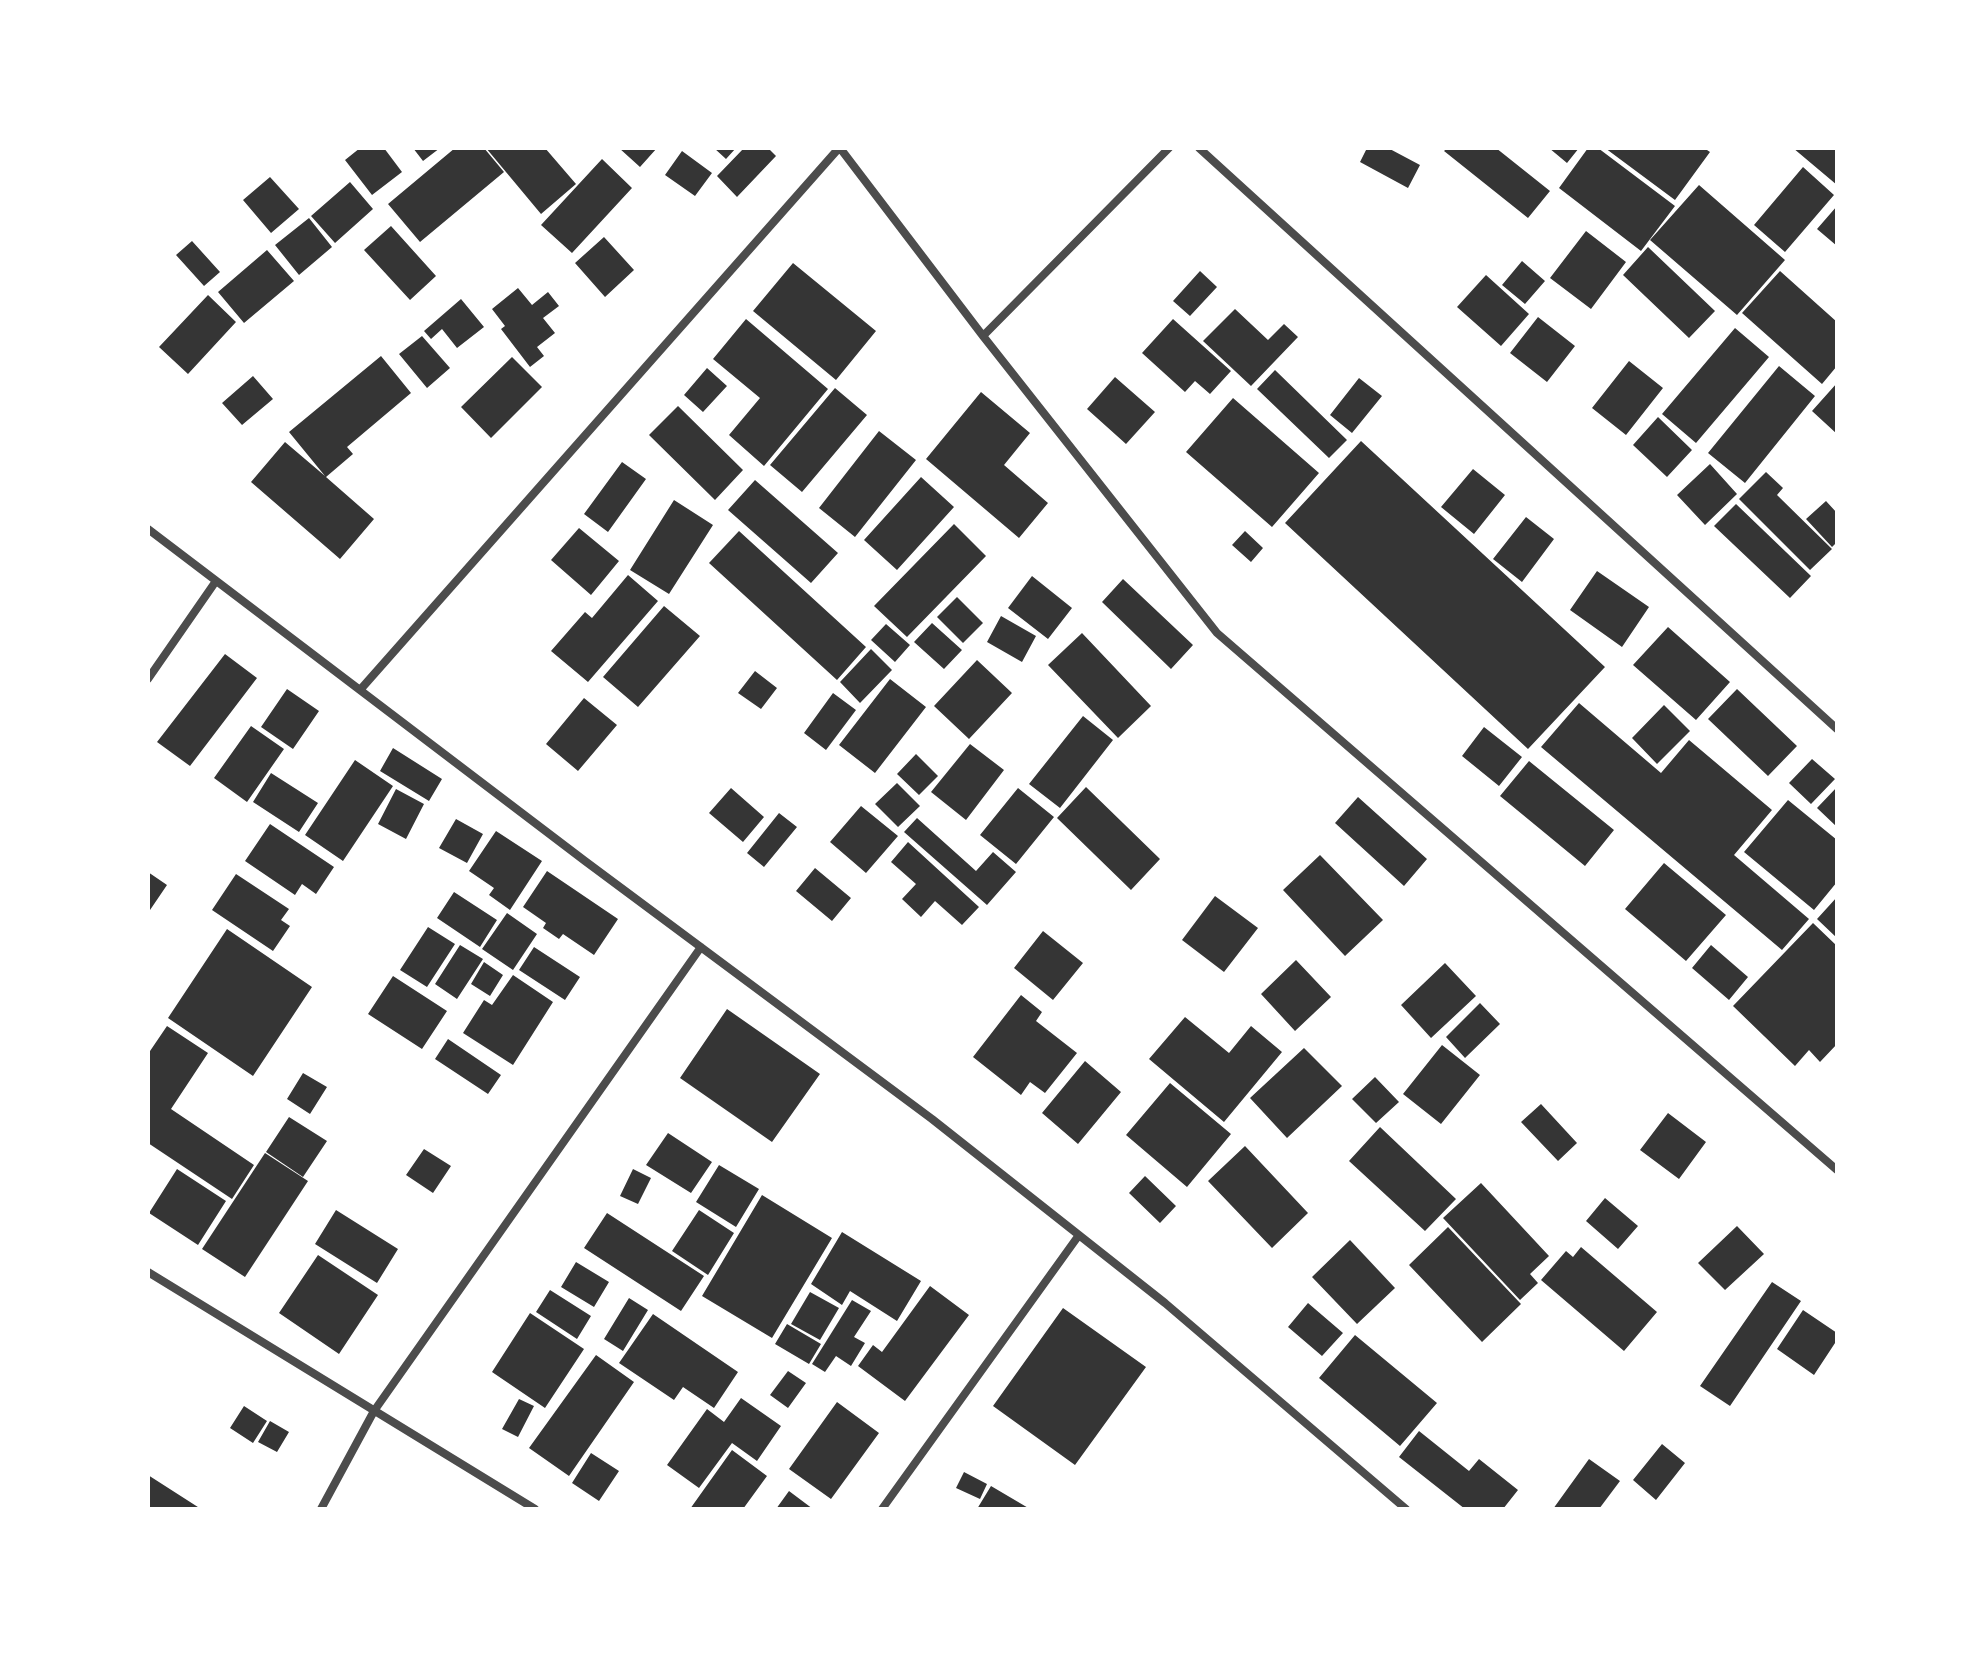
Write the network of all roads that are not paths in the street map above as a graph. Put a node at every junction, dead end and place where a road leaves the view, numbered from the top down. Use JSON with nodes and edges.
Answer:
{"nodes":[{"id":1,"x":839,"y":148,"type":"edge"},
{"id":2,"x":1169,"y":148,"type":"edge"},
{"id":3,"x":1199,"y":148,"type":"edge"},
{"id":4,"x":983,"y":336,"type":"junction"},
{"id":5,"x":148,"y":529,"type":"edge"},
{"id":6,"x":216,"y":581,"type":"junction"},
{"id":7,"x":148,"y":679,"type":"edge"},
{"id":8,"x":360,"y":690,"type":"junction"},
{"id":9,"x":1837,"y":729,"type":"edge"},
{"id":10,"x":701,"y":947,"type":"junction"},
{"id":11,"x":1837,"y":1170,"type":"edge"},
{"id":12,"x":1079,"y":1235,"type":"junction"},
{"id":13,"x":148,"y":1272,"type":"edge"},
{"id":14,"x":374,"y":1411,"type":"junction"},
{"id":15,"x":321,"y":1509,"type":"edge"},
{"id":16,"x":535,"y":1509,"type":"edge"},
{"id":17,"x":882,"y":1509,"type":"edge"},
{"id":18,"x":1406,"y":1509,"type":"edge"}],
"edges":[{"from":1,"to":4,"type":"street"},
{"from":1,"to":8,"type":"street"},
{"from":2,"to":4,"type":"street"},
{"from":3,"to":9,"type":"street"},
{"from":4,"to":11,"type":"street"},
{"from":5,"to":6,"type":"street"},
{"from":6,"to":7,"type":"street"},
{"from":6,"to":8,"type":"street"},
{"from":8,"to":10,"type":"street"},
{"from":10,"to":12,"type":"street"},
{"from":10,"to":14,"type":"street"},
{"from":12,"to":17,"type":"street"},
{"from":12,"to":18,"type":"street"},
{"from":13,"to":14,"type":"street"},
{"from":14,"to":15,"type":"street"},
{"from":14,"to":16,"type":"street"}]}
